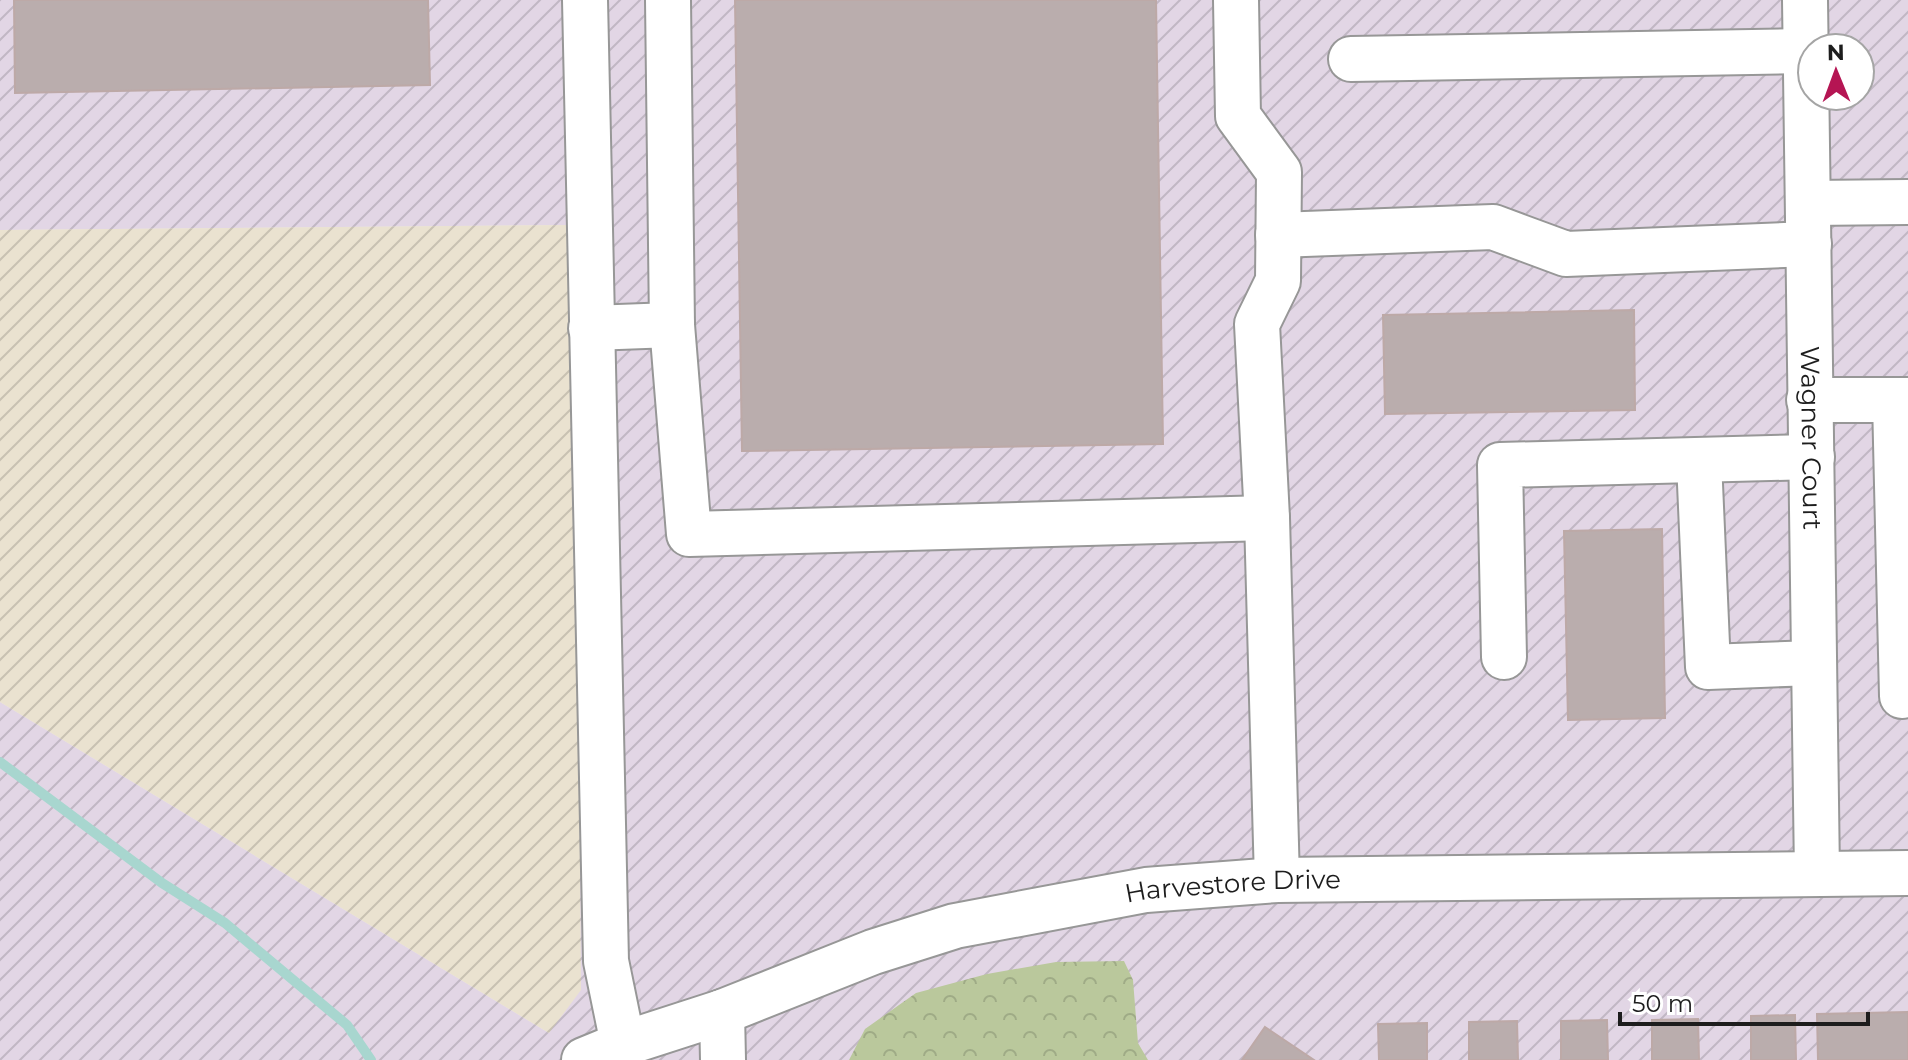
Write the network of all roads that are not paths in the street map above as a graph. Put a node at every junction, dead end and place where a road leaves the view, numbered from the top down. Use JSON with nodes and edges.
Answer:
{"nodes":[{"id":1,"x":585,"y":0,"type":"edge"},
{"id":2,"x":668,"y":0,"type":"edge"},
{"id":3,"x":1236,"y":0,"type":"edge"},
{"id":4,"x":1805,"y":0,"type":"edge"},
{"id":5,"x":1804,"y":32,"type":"edge"},
{"id":6,"x":1796,"y":51,"type":"edge"},
{"id":7,"x":1351,"y":59,"type":"dead end"},
{"id":8,"x":1806,"y":112,"type":"edge"},
{"id":9,"x":1908,"y":202,"type":"edge"},
{"id":10,"x":1809,"y":224,"type":"junction"},
{"id":11,"x":1278,"y":235,"type":"junction"},
{"id":12,"x":672,"y":325,"type":"junction"},
{"id":13,"x":591,"y":328,"type":"junction"},
{"id":14,"x":1809,"y":400,"type":"junction"},
{"id":15,"x":1901,"y":400,"type":"edge"},
{"id":16,"x":1812,"y":457,"type":"junction"},
{"id":17,"x":1699,"y":461,"type":"junction"},
{"id":18,"x":1267,"y":518,"type":"junction"},
{"id":19,"x":1504,"y":657,"type":"dead end"},
{"id":20,"x":1814,"y":663,"type":"junction"},
{"id":21,"x":1902,"y":696,"type":"dead end"},
{"id":22,"x":1908,"y":873,"type":"edge"},
{"id":23,"x":1817,"y":874,"type":"junction"},
{"id":24,"x":1277,"y":880,"type":"junction"},
{"id":25,"x":722,"y":1012,"type":"junction"},
{"id":26,"x":623,"y":1044,"type":"junction"},
{"id":27,"x":584,"y":1060,"type":"edge"},
{"id":28,"x":723,"y":1060,"type":"edge"}],
"edges":[{"from":1,"to":13,"type":"street"},
{"from":2,"to":12,"type":"street"},
{"from":3,"to":11,"type":"street"},
{"from":4,"to":5,"type":"street","name":"Wagner Court"},
{"from":6,"to":7,"type":"street"},
{"from":8,"to":10,"type":"street","name":"Wagner Court"},
{"from":9,"to":10,"type":"street"},
{"from":10,"to":11,"type":"street"},
{"from":10,"to":14,"type":"street","name":"Wagner Court"},
{"from":11,"to":18,"type":"street"},
{"from":12,"to":13,"type":"street"},
{"from":12,"to":18,"type":"street"},
{"from":13,"to":26,"type":"street"},
{"from":14,"to":15,"type":"street"},
{"from":14,"to":16,"type":"street","name":"Wagner Court"},
{"from":15,"to":21,"type":"street"},
{"from":16,"to":17,"type":"street"},
{"from":16,"to":20,"type":"street","name":"Wagner Court"},
{"from":17,"to":19,"type":"street"},
{"from":17,"to":20,"type":"street"},
{"from":18,"to":24,"type":"street"},
{"from":20,"to":23,"type":"street","name":"Wagner Court"},
{"from":22,"to":23,"type":"street","name":"Harvestore Drive"},
{"from":23,"to":24,"type":"street","name":"Harvestore Drive"},
{"from":24,"to":25,"type":"street","name":"Harvestore Drive"},
{"from":25,"to":26,"type":"street","name":"Harvestore Drive"},
{"from":25,"to":28,"type":"street"},
{"from":26,"to":27,"type":"street","name":"Harvestore Drive"}]}
